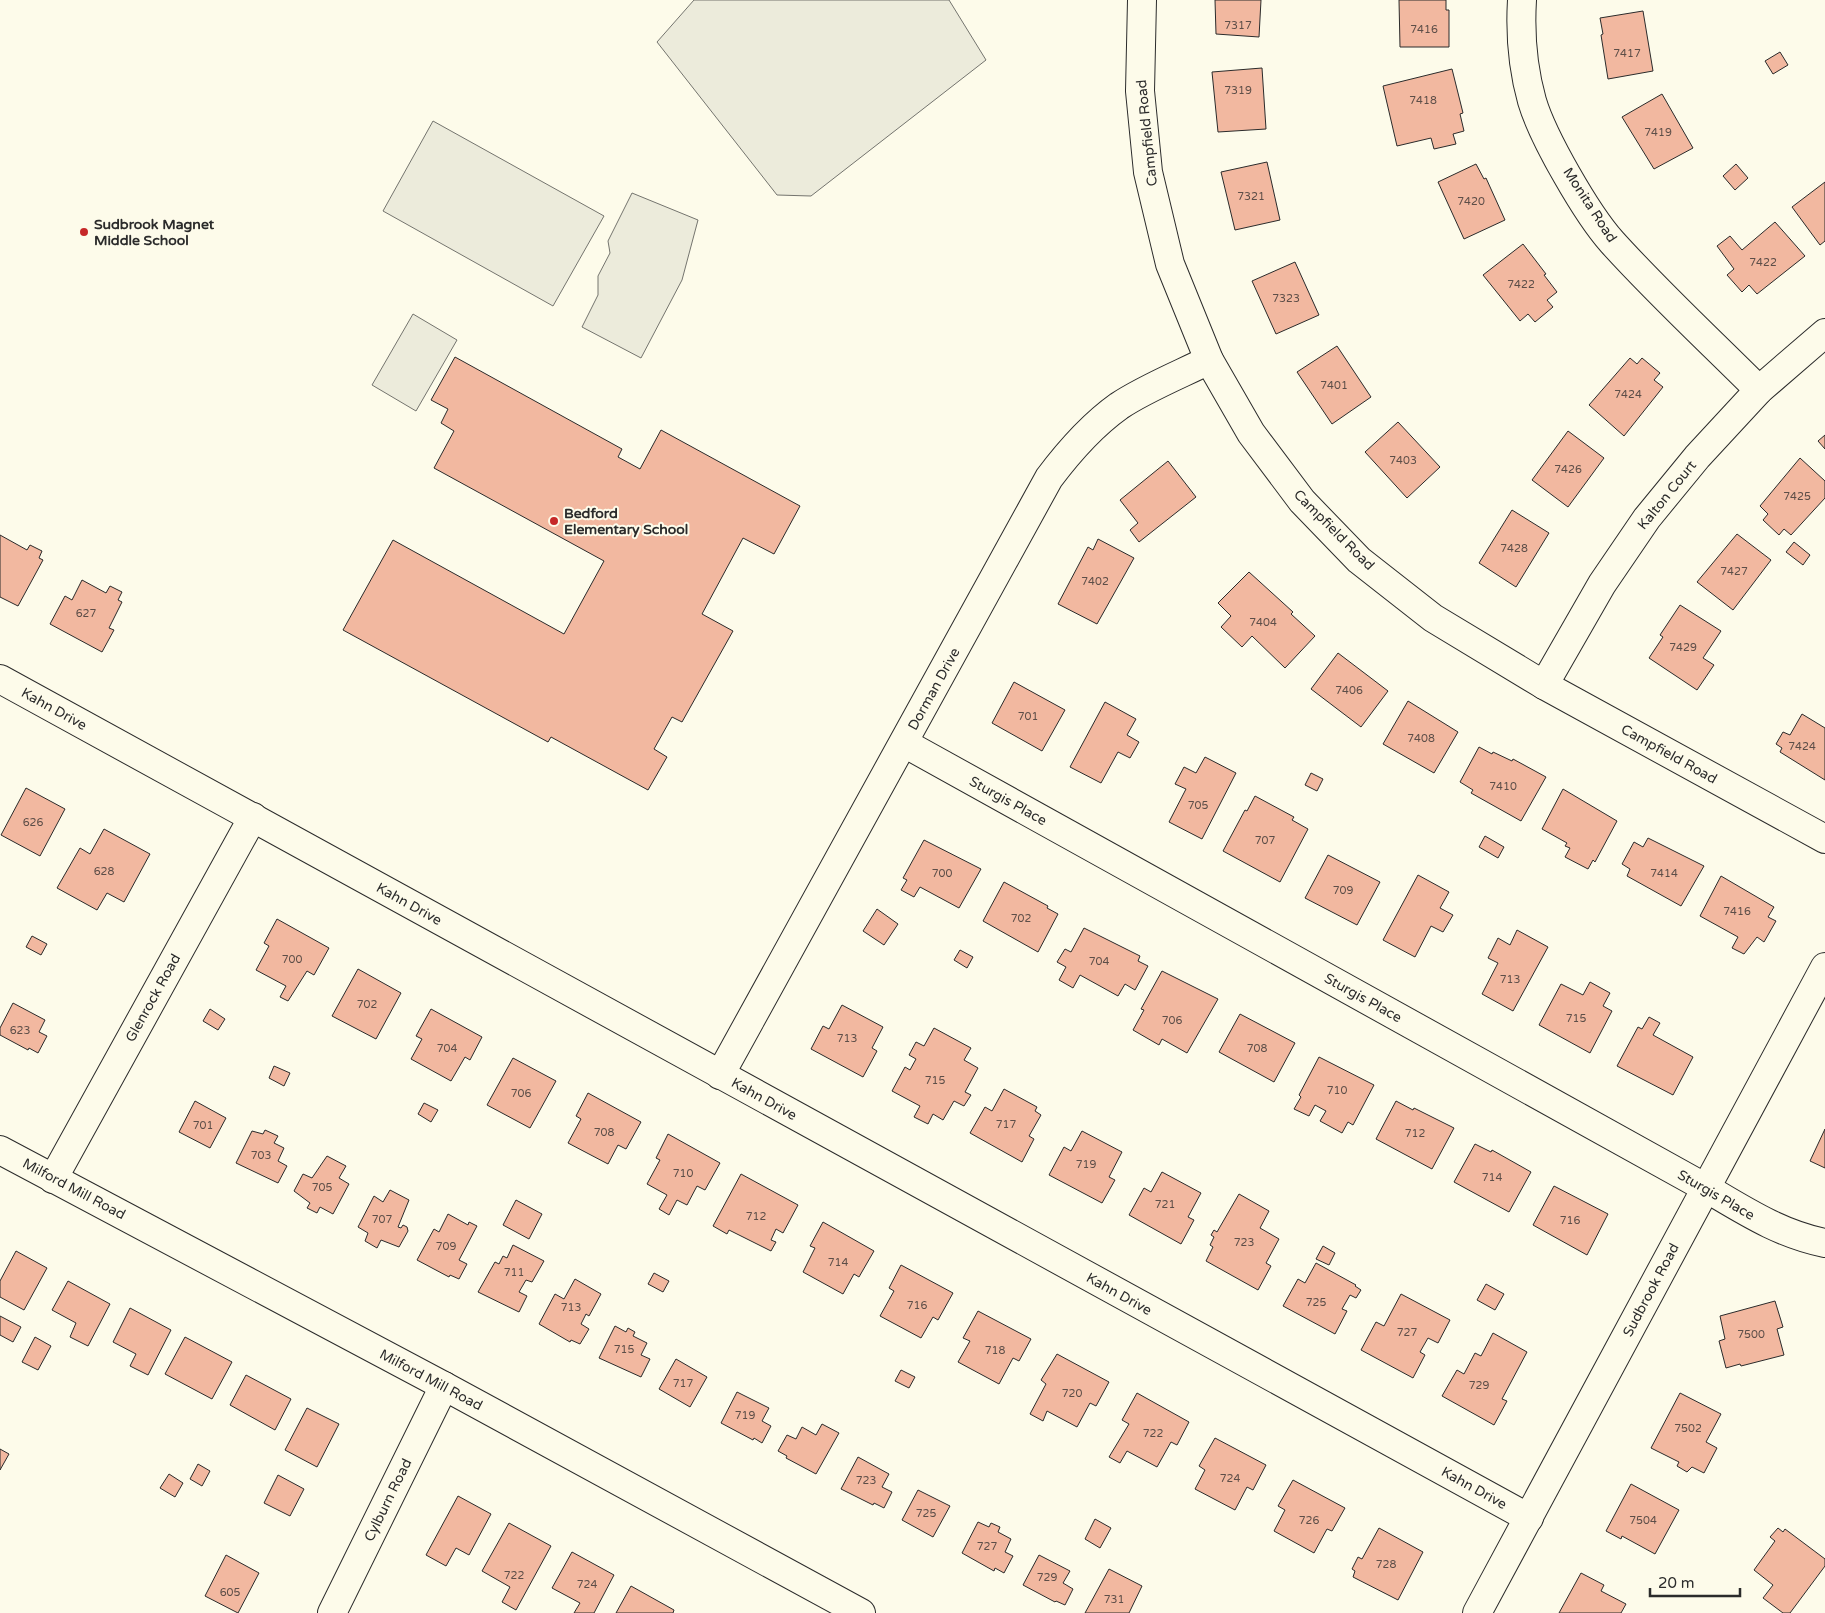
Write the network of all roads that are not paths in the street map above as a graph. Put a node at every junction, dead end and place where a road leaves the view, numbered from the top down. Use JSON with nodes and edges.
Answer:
{"nodes":[{"id":1,"x":1142,"y":0,"type":"edge"},
{"id":2,"x":1522,"y":0,"type":"edge"},
{"id":3,"x":1825,"y":333,"type":"edge"},
{"id":4,"x":1208,"y":360,"type":"junction"},
{"id":5,"x":1759,"y":390,"type":"junction"},
{"id":6,"x":0,"y":680,"type":"edge"},
{"id":7,"x":1544,"y":686,"type":"junction"},
{"id":8,"x":904,"y":743,"type":"junction"},
{"id":9,"x":253,"y":818,"type":"junction"},
{"id":10,"x":1825,"y":839,"type":"edge"},
{"id":11,"x":1825,"y":967,"type":"edge"},
{"id":12,"x":720,"y":1075,"type":"junction"},
{"id":13,"x":2,"y":1157,"type":"edge"},
{"id":14,"x":54,"y":1179,"type":"junction"},
{"id":15,"x":1706,"y":1188,"type":"junction"},
{"id":16,"x":1825,"y":1243,"type":"edge"},
{"id":17,"x":444,"y":1386,"type":"junction"},
{"id":18,"x":1529,"y":1518,"type":"junction"},
{"id":19,"x":332,"y":1613,"type":"edge"},
{"id":20,"x":861,"y":1613,"type":"edge"},
{"id":21,"x":1477,"y":1613,"type":"edge"}],
"edges":[{"from":1,"to":4,"type":"street","name":"Campfield Road"},
{"from":2,"to":5,"type":"street","name":"Monita Road"},
{"from":3,"to":5,"type":"street","name":"Kalton Court"},
{"from":4,"to":7,"type":"street","name":"Campfield Road"},
{"from":4,"to":8,"type":"street","name":"Dorman Drive"},
{"from":5,"to":7,"type":"street","name":"Kalton Court"},
{"from":6,"to":9,"type":"street","name":"Kahn Drive"},
{"from":7,"to":10,"type":"street","name":"Campfield Road"},
{"from":8,"to":12,"type":"street","name":"Dorman Drive"},
{"from":8,"to":15,"type":"street","name":"Sturgis Place"},
{"from":9,"to":12,"type":"street","name":"Kahn Drive"},
{"from":9,"to":14,"type":"street","name":"Glenrock Road"},
{"from":11,"to":15,"type":"street","name":"Sudbrook Road"},
{"from":12,"to":18,"type":"street","name":"Kahn Drive"},
{"from":13,"to":14,"type":"street","name":"Milford Mill Road"},
{"from":14,"to":17,"type":"street","name":"Milford Mill Road"},
{"from":15,"to":16,"type":"street","name":"Sturgis Place"},
{"from":15,"to":18,"type":"street","name":"Sudbrook Road"},
{"from":17,"to":19,"type":"street","name":"Cylburn Road"},
{"from":17,"to":20,"type":"street","name":"Milford Mill Road"},
{"from":18,"to":21,"type":"street","name":"Sudbrook Road"}]}
